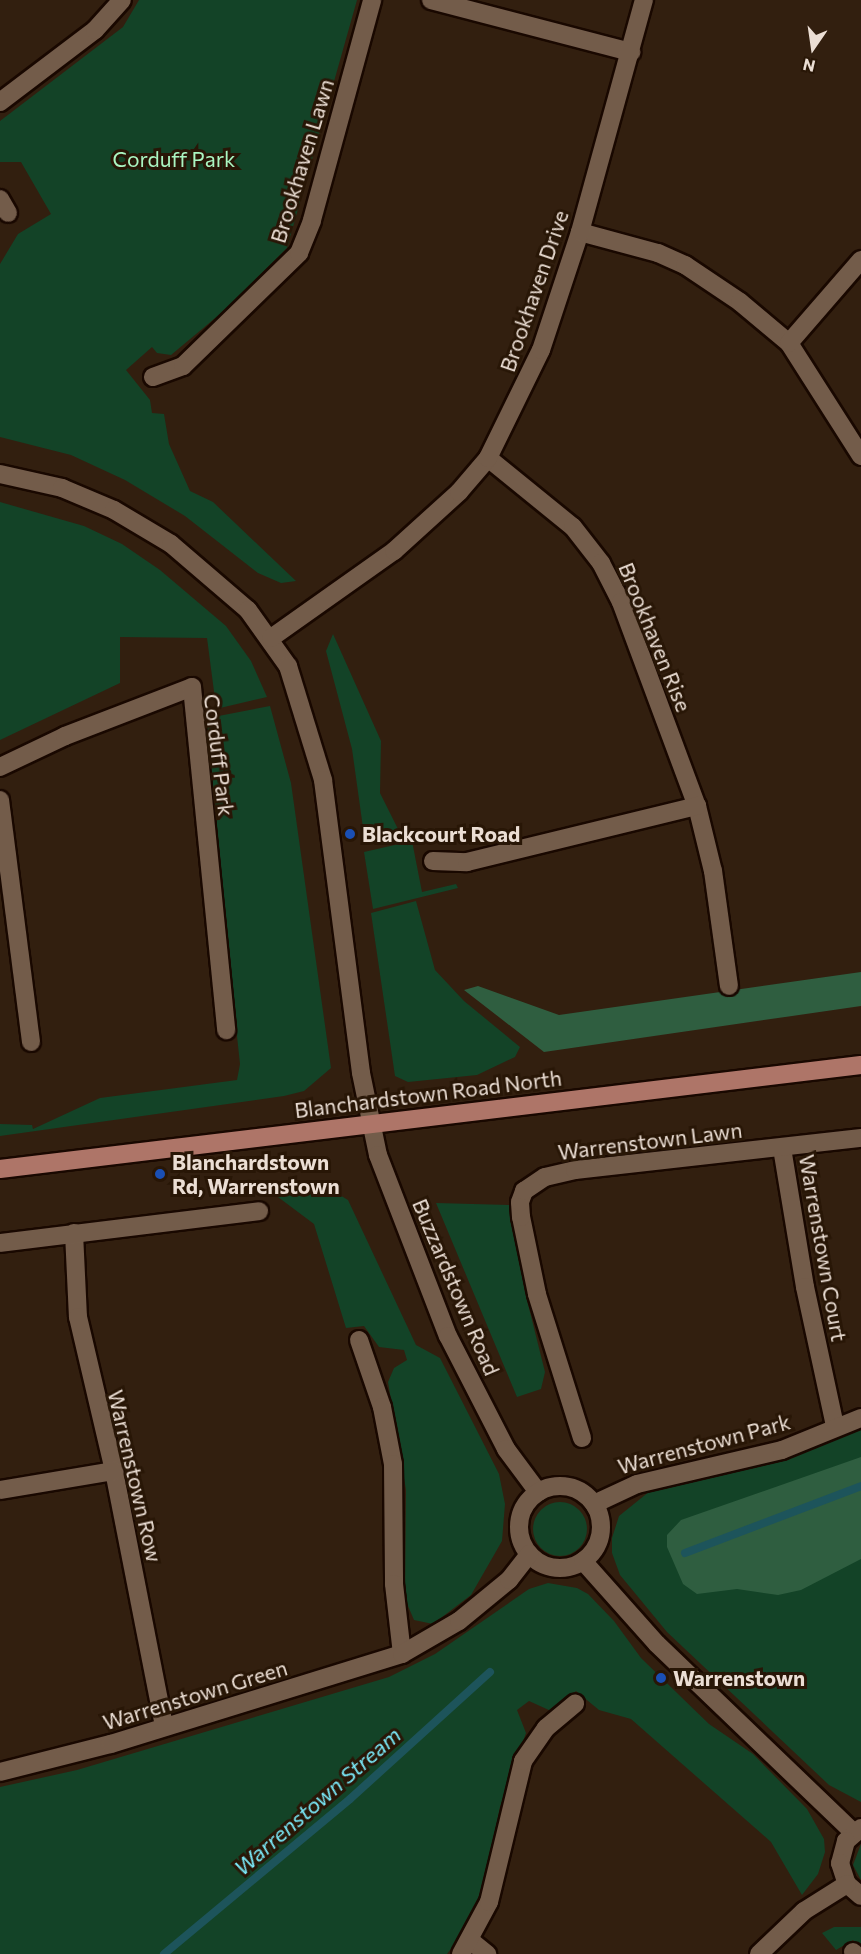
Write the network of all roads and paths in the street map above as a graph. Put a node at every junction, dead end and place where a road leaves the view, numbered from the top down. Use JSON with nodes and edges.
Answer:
{"nodes":[{"id":1,"x":122,"y":0,"type":"edge"},
{"id":2,"x":372,"y":0,"type":"edge"},
{"id":3,"x":431,"y":0,"type":"edge"},
{"id":4,"x":645,"y":0,"type":"edge"},
{"id":5,"x":631,"y":52,"type":"junction"},
{"id":6,"x":0,"y":102,"type":"edge"},
{"id":7,"x":580,"y":232,"type":"junction"},
{"id":8,"x":861,"y":260,"type":"edge"},
{"id":9,"x":789,"y":343,"type":"junction"},
{"id":10,"x":153,"y":376,"type":"dead end"},
{"id":11,"x":861,"y":456,"type":"edge"},
{"id":12,"x":488,"y":458,"type":"junction"},
{"id":13,"x":0,"y":474,"type":"edge"},
{"id":14,"x":271,"y":638,"type":"junction"},
{"id":15,"x":0,"y":766,"type":"edge"},
{"id":16,"x":0,"y":800,"type":"edge"},
{"id":17,"x":697,"y":806,"type":"junction"},
{"id":18,"x":434,"y":861,"type":"dead end"},
{"id":19,"x":729,"y":986,"type":"dead end"},
{"id":20,"x":226,"y":1030,"type":"dead end"},
{"id":21,"x":31,"y":1042,"type":"dead end"},
{"id":22,"x":861,"y":1065,"type":"edge"},
{"id":23,"x":369,"y":1123,"type":"junction"},
{"id":24,"x":861,"y":1138,"type":"edge"},
{"id":25,"x":782,"y":1148,"type":"junction"},
{"id":26,"x":0,"y":1169,"type":"edge"},
{"id":27,"x":259,"y":1211,"type":"dead end"},
{"id":28,"x":74,"y":1233,"type":"junction"},
{"id":29,"x":0,"y":1243,"type":"edge"},
{"id":30,"x":359,"y":1340,"type":"dead end"},
{"id":31,"x":861,"y":1418,"type":"edge"},
{"id":32,"x":835,"y":1426,"type":"junction"},
{"id":33,"x":582,"y":1438,"type":"dead end"},
{"id":34,"x":114,"y":1471,"type":"junction"},
{"id":35,"x":0,"y":1491,"type":"edge"},
{"id":36,"x":538,"y":1492,"type":"junction"},
{"id":37,"x":594,"y":1504,"type":"junction"},
{"id":38,"x":529,"y":1554,"type":"junction"},
{"id":39,"x":583,"y":1561,"type":"junction"},
{"id":40,"x":402,"y":1654,"type":"junction"},
{"id":41,"x":575,"y":1704,"type":"dead end"},
{"id":42,"x":164,"y":1726,"type":"junction"},
{"id":43,"x":0,"y":1772,"type":"edge"},
{"id":44,"x":857,"y":1830,"type":"edge"},
{"id":45,"x":847,"y":1884,"type":"junction"},
{"id":46,"x":861,"y":1896,"type":"edge"},
{"id":47,"x":466,"y":1947,"type":"edge"},
{"id":48,"x":487,"y":1954,"type":"edge"},
{"id":49,"x":759,"y":1954,"type":"edge"}],
"edges":[{"from":1,"to":6,"type":"street"},
{"from":2,"to":10,"type":"street","name":"Brookhaven Lawn"},
{"from":3,"to":5,"type":"street"},
{"from":4,"to":5,"type":"street","name":"Brookhaven Drive"},
{"from":5,"to":7,"type":"street","name":"Brookhaven Drive"},
{"from":7,"to":9,"type":"street"},
{"from":7,"to":12,"type":"street","name":"Brookhaven Drive"},
{"from":8,"to":9,"type":"street"},
{"from":9,"to":11,"type":"street"},
{"from":12,"to":14,"type":"street","name":"Brookhaven Drive"},
{"from":12,"to":17,"type":"street","name":"Brookhaven Rise"},
{"from":13,"to":14,"type":"street"},
{"from":14,"to":23,"type":"street"},
{"from":15,"to":20,"type":"street","name":"Corduff Park"},
{"from":16,"to":21,"type":"street"},
{"from":17,"to":18,"type":"street"},
{"from":17,"to":19,"type":"street","name":"Brookhaven Rise"},
{"from":22,"to":23,"type":"main road","name":"Blanchardstown Road North"},
{"from":23,"to":26,"type":"main road","name":"Blanchardstown Road North"},
{"from":23,"to":36,"type":"street","name":"Buzzardstown Road"},
{"from":24,"to":25,"type":"street","name":"Warrenstown Lawn"},
{"from":25,"to":32,"type":"street","name":"Warrenstown Court"},
{"from":25,"to":33,"type":"street","name":"Warrenstown Lawn"},
{"from":27,"to":28,"type":"street"},
{"from":28,"to":29,"type":"street"},
{"from":28,"to":34,"type":"street","name":"Warrenstown Row"},
{"from":30,"to":40,"type":"street"},
{"from":31,"to":32,"type":"street","name":"Warrenstown Park"},
{"from":32,"to":37,"type":"street","name":"Warrenstown Park"},
{"from":34,"to":35,"type":"street"},
{"from":34,"to":42,"type":"street","name":"Warrenstown Row"},
{"from":36,"to":37,"type":"street"},
{"from":36,"to":38,"type":"street"},
{"from":37,"to":39,"type":"street"},
{"from":38,"to":39,"type":"street"},
{"from":38,"to":40,"type":"street","name":"Warrenstown Green"},
{"from":39,"to":44,"type":"street"},
{"from":40,"to":42,"type":"street","name":"Warrenstown Green"},
{"from":41,"to":47,"type":"street"},
{"from":42,"to":43,"type":"street","name":"Warrenstown Green"},
{"from":44,"to":45,"type":"street"},
{"from":45,"to":46,"type":"street"},
{"from":45,"to":49,"type":"street"},
{"from":47,"to":48,"type":"street"}]}
